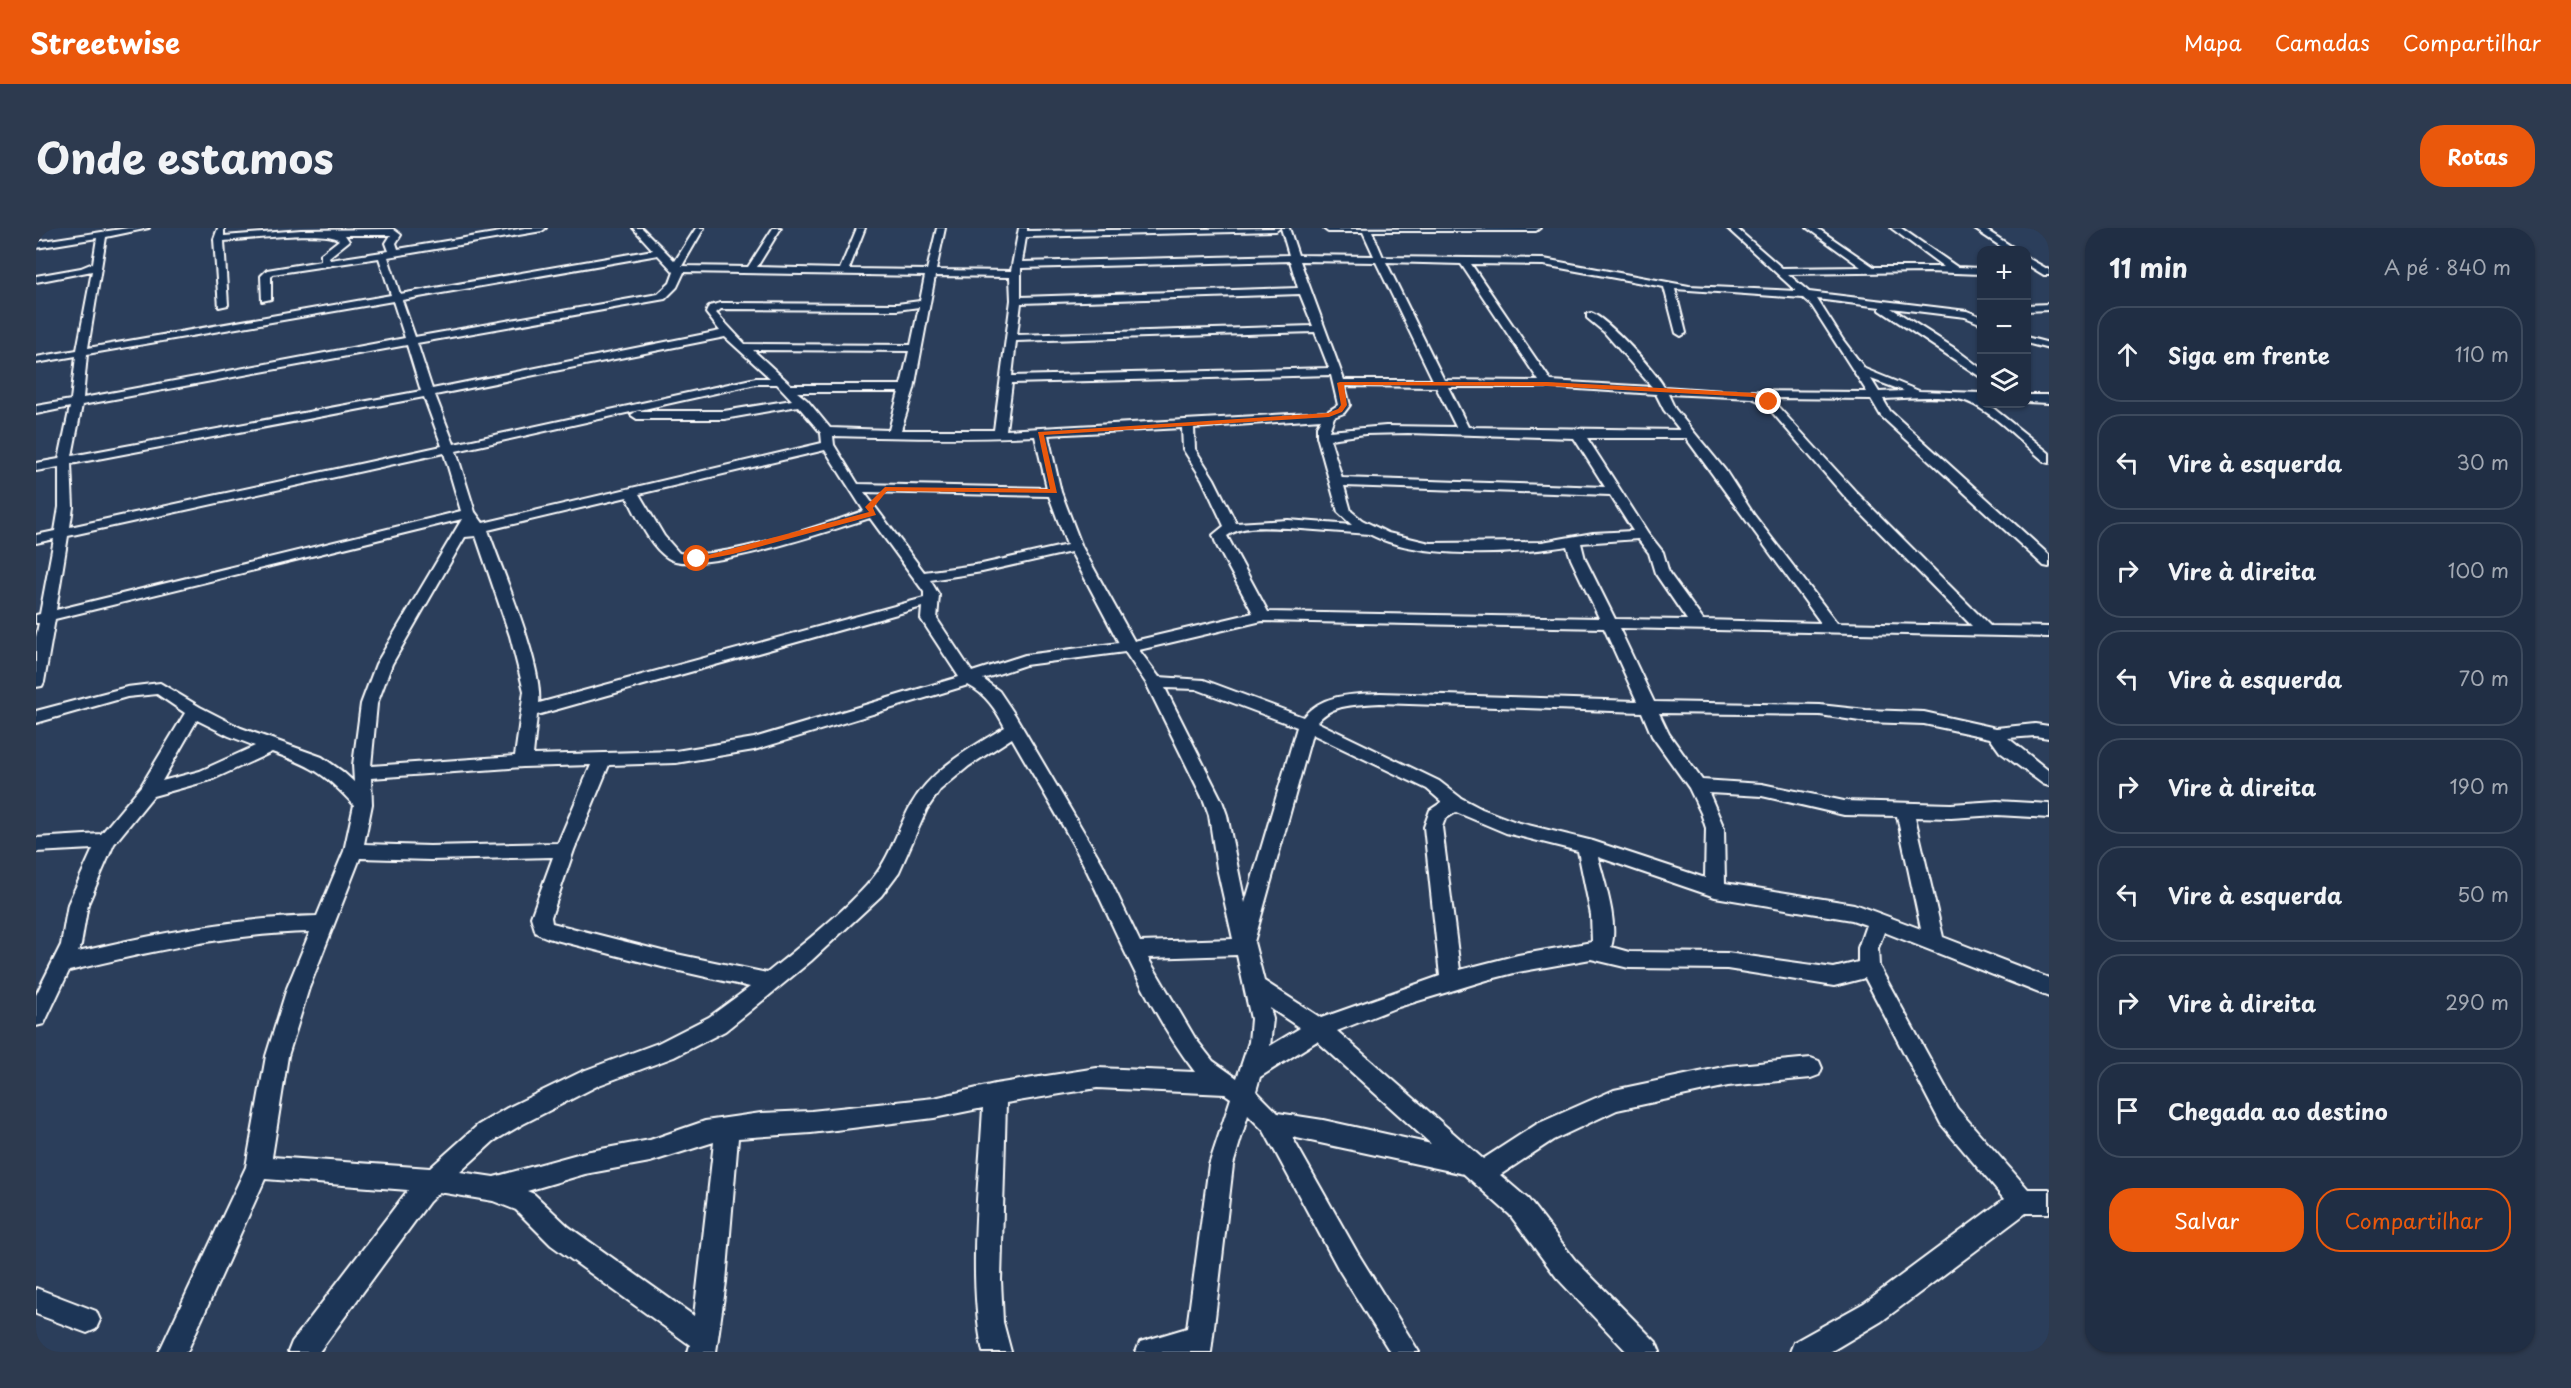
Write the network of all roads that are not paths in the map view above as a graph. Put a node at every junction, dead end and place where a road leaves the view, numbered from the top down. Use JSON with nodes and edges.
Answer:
{"nodes":[{"id":1,"x":145,"y":228,"type":"edge"},
{"id":2,"x":221,"y":228,"type":"edge"},
{"id":3,"x":542,"y":228,"type":"edge"},
{"id":4,"x":638,"y":228,"type":"edge"},
{"id":5,"x":700,"y":228,"type":"edge"},
{"id":6,"x":777,"y":228,"type":"edge"},
{"id":7,"x":861,"y":228,"type":"edge"},
{"id":8,"x":940,"y":228,"type":"edge"},
{"id":9,"x":1276,"y":228,"type":"edge"},
{"id":10,"x":1285,"y":228,"type":"edge"},
{"id":11,"x":1536,"y":228,"type":"edge"},
{"id":12,"x":1731,"y":228,"type":"edge"},
{"id":13,"x":1811,"y":228,"type":"edge"},
{"id":14,"x":1895,"y":228,"type":"edge"},
{"id":15,"x":1977,"y":228,"type":"edge"},
{"id":16,"x":1328,"y":229,"type":"edge"},
{"id":17,"x":1367,"y":229,"type":"edge"},
{"id":18,"x":526,"y":230,"type":"edge"},
{"id":19,"x":52,"y":231,"type":"dead end"},
{"id":20,"x":1022,"y":231,"type":"edge"},
{"id":21,"x":332,"y":233,"type":"junction"},
{"id":22,"x":102,"y":235,"type":"junction"},
{"id":23,"x":219,"y":239,"type":"junction"},
{"id":24,"x":52,"y":242,"type":"junction"},
{"id":25,"x":36,"y":244,"type":"edge"},
{"id":26,"x":2006,"y":246,"type":"edge"},
{"id":27,"x":659,"y":252,"type":"junction"},
{"id":28,"x":388,"y":253,"type":"junction"},
{"id":29,"x":1295,"y":258,"type":"junction"},
{"id":30,"x":1380,"y":259,"type":"junction"},
{"id":31,"x":1463,"y":259,"type":"junction"},
{"id":32,"x":327,"y":263,"type":"junction"},
{"id":33,"x":2031,"y":263,"type":"edge"},
{"id":34,"x":98,"y":269,"type":"junction"},
{"id":35,"x":677,"y":269,"type":"junction"},
{"id":36,"x":751,"y":270,"type":"junction"},
{"id":37,"x":1017,"y":270,"type":"junction"},
{"id":38,"x":1872,"y":270,"type":"junction"},
{"id":39,"x":1955,"y":270,"type":"junction"},
{"id":40,"x":1780,"y":271,"type":"junction"},
{"id":41,"x":1977,"y":271,"type":"edge"},
{"id":42,"x":843,"y":272,"type":"junction"},
{"id":43,"x":930,"y":272,"type":"junction"},
{"id":44,"x":2031,"y":272,"type":"edge"},
{"id":45,"x":2048,"y":273,"type":"edge"},
{"id":46,"x":36,"y":279,"type":"edge"},
{"id":47,"x":1669,"y":287,"type":"junction"},
{"id":48,"x":1304,"y":291,"type":"junction"},
{"id":49,"x":1806,"y":295,"type":"junction"},
{"id":50,"x":397,"y":298,"type":"junction"},
{"id":51,"x":266,"y":299,"type":"dead end"},
{"id":52,"x":1016,"y":300,"type":"junction"},
{"id":53,"x":223,"y":304,"type":"dead end"},
{"id":54,"x":1879,"y":304,"type":"junction"},
{"id":55,"x":2049,"y":307,"type":"edge"},
{"id":56,"x":924,"y":308,"type":"junction"},
{"id":57,"x":2031,"y":308,"type":"edge"},
{"id":58,"x":1977,"y":313,"type":"edge"},
{"id":59,"x":1966,"y":314,"type":"junction"},
{"id":60,"x":1591,"y":316,"type":"dead end"},
{"id":61,"x":1977,"y":319,"type":"edge"},
{"id":62,"x":1319,"y":329,"type":"junction"},
{"id":63,"x":727,"y":333,"type":"junction"},
{"id":64,"x":1681,"y":333,"type":"dead end"},
{"id":65,"x":1010,"y":338,"type":"junction"},
{"id":66,"x":411,"y":340,"type":"junction"},
{"id":67,"x":2031,"y":341,"type":"edge"},
{"id":68,"x":2049,"y":346,"type":"edge"},
{"id":69,"x":742,"y":347,"type":"junction"},
{"id":70,"x":914,"y":348,"type":"junction"},
{"id":71,"x":82,"y":352,"type":"junction"},
{"id":72,"x":36,"y":360,"type":"edge"},
{"id":73,"x":1336,"y":371,"type":"junction"},
{"id":74,"x":1861,"y":371,"type":"junction"},
{"id":75,"x":1977,"y":371,"type":"edge"},
{"id":76,"x":774,"y":380,"type":"junction"},
{"id":77,"x":1005,"y":380,"type":"junction"},
{"id":78,"x":1340,"y":383,"type":"junction"},
{"id":79,"x":1437,"y":383,"type":"junction"},
{"id":80,"x":1547,"y":384,"type":"junction"},
{"id":81,"x":908,"y":389,"type":"junction"},
{"id":82,"x":428,"y":393,"type":"junction"},
{"id":83,"x":1661,"y":394,"type":"junction"},
{"id":84,"x":1926,"y":394,"type":"junction"},
{"id":85,"x":1877,"y":396,"type":"junction"},
{"id":86,"x":1771,"y":398,"type":"junction"},
{"id":87,"x":2031,"y":398,"type":"edge"},
{"id":88,"x":2049,"y":399,"type":"edge"},
{"id":89,"x":1977,"y":400,"type":"edge"},
{"id":90,"x":77,"y":402,"type":"junction"},
{"id":91,"x":802,"y":402,"type":"junction"},
{"id":92,"x":1990,"y":408,"type":"edge"},
{"id":93,"x":36,"y":410,"type":"edge"},
{"id":94,"x":612,"y":413,"type":"junction"},
{"id":95,"x":1329,"y":415,"type":"junction"},
{"id":96,"x":1188,"y":424,"type":"junction"},
{"id":97,"x":1464,"y":431,"type":"junction"},
{"id":98,"x":1041,"y":433,"type":"junction"},
{"id":99,"x":1689,"y":434,"type":"junction"},
{"id":100,"x":894,"y":435,"type":"junction"},
{"id":101,"x":1003,"y":435,"type":"junction"},
{"id":102,"x":1580,"y":435,"type":"junction"},
{"id":103,"x":1323,"y":436,"type":"junction"},
{"id":104,"x":827,"y":439,"type":"junction"},
{"id":105,"x":449,"y":447,"type":"junction"},
{"id":106,"x":2043,"y":450,"type":"edge"},
{"id":107,"x":2049,"y":459,"type":"edge"},
{"id":108,"x":65,"y":461,"type":"junction"},
{"id":109,"x":36,"y":467,"type":"edge"},
{"id":110,"x":1338,"y":482,"type":"junction"},
{"id":111,"x":854,"y":488,"type":"junction"},
{"id":112,"x":885,"y":489,"type":"junction"},
{"id":113,"x":1616,"y":491,"type":"junction"},
{"id":114,"x":631,"y":492,"type":"junction"},
{"id":115,"x":1054,"y":492,"type":"junction"},
{"id":116,"x":871,"y":510,"type":"junction"},
{"id":117,"x":469,"y":514,"type":"junction"},
{"id":118,"x":1231,"y":527,"type":"junction"},
{"id":119,"x":480,"y":528,"type":"junction"},
{"id":120,"x":1369,"y":531,"type":"junction"},
{"id":121,"x":62,"y":533,"type":"junction"},
{"id":122,"x":1642,"y":535,"type":"junction"},
{"id":123,"x":36,"y":539,"type":"edge"},
{"id":124,"x":1573,"y":540,"type":"junction"},
{"id":125,"x":455,"y":543,"type":"junction"},
{"id":126,"x":1075,"y":547,"type":"junction"},
{"id":127,"x":2049,"y":563,"type":"edge"},
{"id":128,"x":922,"y":577,"type":"junction"},
{"id":129,"x":932,"y":600,"type":"junction"},
{"id":130,"x":1262,"y":616,"type":"junction"},
{"id":131,"x":42,"y":617,"type":"edge"},
{"id":132,"x":1609,"y":623,"type":"junction"},
{"id":133,"x":1697,"y":624,"type":"junction"},
{"id":134,"x":1832,"y":627,"type":"junction"},
{"id":135,"x":1984,"y":629,"type":"junction"},
{"id":136,"x":2049,"y":632,"type":"edge"},
{"id":137,"x":1129,"y":647,"type":"junction"},
{"id":138,"x":969,"y":679,"type":"junction"},
{"id":139,"x":36,"y":682,"type":"edge"},
{"id":140,"x":1154,"y":682,"type":"junction"},
{"id":141,"x":1648,"y":707,"type":"junction"},
{"id":142,"x":194,"y":711,"type":"junction"},
{"id":143,"x":531,"y":711,"type":"junction"},
{"id":144,"x":36,"y":717,"type":"edge"},
{"id":145,"x":1306,"y":724,"type":"junction"},
{"id":146,"x":1014,"y":729,"type":"junction"},
{"id":147,"x":2049,"y":732,"type":"edge"},
{"id":148,"x":1996,"y":734,"type":"junction"},
{"id":149,"x":272,"y":745,"type":"junction"},
{"id":150,"x":602,"y":759,"type":"junction"},
{"id":151,"x":523,"y":761,"type":"junction"},
{"id":152,"x":362,"y":771,"type":"junction"},
{"id":153,"x":337,"y":776,"type":"junction"},
{"id":154,"x":2049,"y":780,"type":"edge"},
{"id":155,"x":1697,"y":786,"type":"junction"},
{"id":156,"x":147,"y":791,"type":"junction"},
{"id":157,"x":1455,"y":803,"type":"junction"},
{"id":158,"x":363,"y":804,"type":"junction"},
{"id":159,"x":1905,"y":811,"type":"junction"},
{"id":160,"x":2049,"y":811,"type":"edge"},
{"id":161,"x":106,"y":841,"type":"junction"},
{"id":162,"x":36,"y":845,"type":"edge"},
{"id":163,"x":1586,"y":846,"type":"junction"},
{"id":164,"x":565,"y":850,"type":"junction"},
{"id":165,"x":353,"y":851,"type":"junction"},
{"id":166,"x":1715,"y":889,"type":"junction"},
{"id":167,"x":1877,"y":921,"type":"junction"},
{"id":168,"x":323,"y":924,"type":"junction"},
{"id":169,"x":1934,"y":942,"type":"junction"},
{"id":170,"x":1245,"y":944,"type":"junction"},
{"id":171,"x":1133,"y":950,"type":"junction"},
{"id":172,"x":1595,"y":952,"type":"junction"},
{"id":173,"x":63,"y":963,"type":"junction"},
{"id":174,"x":1869,"y":966,"type":"junction"},
{"id":175,"x":1451,"y":980,"type":"junction"},
{"id":176,"x":769,"y":982,"type":"junction"},
{"id":177,"x":1256,"y":987,"type":"junction"},
{"id":178,"x":2049,"y":988,"type":"edge"},
{"id":179,"x":36,"y":1017,"type":"edge"},
{"id":180,"x":1319,"y":1029,"type":"junction"},
{"id":181,"x":1811,"y":1068,"type":"dead end"},
{"id":182,"x":1251,"y":1071,"type":"junction"},
{"id":183,"x":1234,"y":1089,"type":"junction"},
{"id":184,"x":995,"y":1094,"type":"junction"},
{"id":185,"x":1272,"y":1123,"type":"junction"},
{"id":186,"x":727,"y":1129,"type":"junction"},
{"id":187,"x":258,"y":1167,"type":"junction"},
{"id":188,"x":1477,"y":1168,"type":"junction"},
{"id":189,"x":436,"y":1180,"type":"junction"},
{"id":190,"x":494,"y":1190,"type":"junction"},
{"id":191,"x":2022,"y":1201,"type":"junction"},
{"id":192,"x":2049,"y":1201,"type":"edge"},
{"id":193,"x":36,"y":1301,"type":"edge"},
{"id":194,"x":87,"y":1320,"type":"dead end"},
{"id":195,"x":1198,"y":1344,"type":"edge"},
{"id":196,"x":703,"y":1346,"type":"edge"},
{"id":197,"x":173,"y":1352,"type":"edge"},
{"id":198,"x":302,"y":1352,"type":"edge"},
{"id":199,"x":998,"y":1352,"type":"edge"},
{"id":200,"x":1150,"y":1352,"type":"edge"},
{"id":201,"x":1405,"y":1352,"type":"edge"},
{"id":202,"x":1646,"y":1352,"type":"edge"},
{"id":203,"x":1804,"y":1352,"type":"edge"}],
"edges":[{"from":1,"to":22,"type":"street"},
{"from":2,"to":23,"type":"street"},
{"from":3,"to":18,"type":"street"},
{"from":4,"to":27,"type":"street"},
{"from":5,"to":35,"type":"street"},
{"from":6,"to":36,"type":"street"},
{"from":7,"to":42,"type":"street"},
{"from":8,"to":43,"type":"street"},
{"from":9,"to":20,"type":"street"},
{"from":10,"to":29,"type":"street"},
{"from":11,"to":17,"type":"street"},
{"from":12,"to":40,"type":"street"},
{"from":13,"to":38,"type":"street"},
{"from":14,"to":39,"type":"street"},
{"from":15,"to":26,"type":"street"},
{"from":16,"to":17,"type":"street"},
{"from":17,"to":30,"type":"street"},
{"from":18,"to":28,"type":"street"},
{"from":19,"to":24,"type":"street"},
{"from":20,"to":37,"type":"street"},
{"from":21,"to":23,"type":"street"},
{"from":21,"to":28,"type":"street"},
{"from":21,"to":32,"type":"street"},
{"from":22,"to":24,"type":"street"},
{"from":22,"to":34,"type":"street"},
{"from":23,"to":53,"type":"street"},
{"from":24,"to":25,"type":"street"},
{"from":27,"to":35,"type":"street"},
{"from":27,"to":50,"type":"street"},
{"from":28,"to":32,"type":"street"},
{"from":28,"to":50,"type":"street"},
{"from":29,"to":30,"type":"street"},
{"from":29,"to":37,"type":"street"},
{"from":29,"to":48,"type":"street"},
{"from":30,"to":31,"type":"street"},
{"from":30,"to":79,"type":"street"},
{"from":31,"to":47,"type":"street"},
{"from":31,"to":80,"type":"street"},
{"from":32,"to":51,"type":"street"},
{"from":33,"to":45,"type":"street"},
{"from":34,"to":46,"type":"street"},
{"from":34,"to":71,"type":"street"},
{"from":35,"to":36,"type":"street"},
{"from":35,"to":66,"type":"street"},
{"from":36,"to":42,"type":"street"},
{"from":37,"to":43,"type":"street"},
{"from":37,"to":52,"type":"street"},
{"from":38,"to":39,"type":"street"},
{"from":38,"to":40,"type":"street"},
{"from":39,"to":41,"type":"street"},
{"from":40,"to":49,"type":"street"},
{"from":42,"to":43,"type":"street"},
{"from":43,"to":56,"type":"street"},
{"from":44,"to":45,"type":"street"},
{"from":47,"to":49,"type":"street"},
{"from":47,"to":64,"type":"street"},
{"from":48,"to":52,"type":"street"},
{"from":48,"to":62,"type":"street"},
{"from":49,"to":54,"type":"street"},
{"from":49,"to":74,"type":"street"},
{"from":50,"to":66,"type":"street"},
{"from":50,"to":71,"type":"street"},
{"from":52,"to":65,"type":"street"},
{"from":54,"to":59,"type":"street"},
{"from":54,"to":75,"type":"street"},
{"from":55,"to":57,"type":"street"},
{"from":56,"to":63,"type":"street"},
{"from":56,"to":70,"type":"street"},
{"from":58,"to":59,"type":"street"},
{"from":59,"to":61,"type":"street"},
{"from":60,"to":83,"type":"street"},
{"from":62,"to":65,"type":"street"},
{"from":62,"to":73,"type":"street"},
{"from":63,"to":69,"type":"street"},
{"from":63,"to":82,"type":"street"},
{"from":65,"to":77,"type":"street"},
{"from":66,"to":82,"type":"street"},
{"from":66,"to":90,"type":"street"},
{"from":67,"to":68,"type":"street"},
{"from":69,"to":70,"type":"street"},
{"from":69,"to":76,"type":"street"},
{"from":70,"to":81,"type":"street"},
{"from":71,"to":72,"type":"street"},
{"from":71,"to":90,"type":"street"},
{"from":73,"to":77,"type":"street"},
{"from":73,"to":78,"type":"street"},
{"from":74,"to":84,"type":"street"},
{"from":74,"to":85,"type":"street"},
{"from":76,"to":81,"type":"street"},
{"from":76,"to":91,"type":"street"},
{"from":76,"to":94,"type":"street"},
{"from":77,"to":101,"type":"street"},
{"from":78,"to":79,"type":"street"},
{"from":78,"to":95,"type":"street"},
{"from":79,"to":80,"type":"street"},
{"from":79,"to":97,"type":"street"},
{"from":80,"to":83,"type":"street"},
{"from":81,"to":100,"type":"street"},
{"from":82,"to":105,"type":"street"},
{"from":82,"to":108,"type":"street"},
{"from":83,"to":86,"type":"street"},
{"from":83,"to":99,"type":"street"},
{"from":84,"to":85,"type":"street"},
{"from":84,"to":89,"type":"street"},
{"from":85,"to":86,"type":"street"},
{"from":85,"to":127,"type":"street"},
{"from":86,"to":135,"type":"street"},
{"from":87,"to":88,"type":"street"},
{"from":90,"to":93,"type":"street"},
{"from":90,"to":108,"type":"street"},
{"from":91,"to":94,"type":"street"},
{"from":91,"to":104,"type":"street"},
{"from":92,"to":106,"type":"street"},
{"from":94,"to":105,"type":"street"},
{"from":95,"to":96,"type":"street"},
{"from":95,"to":103,"type":"street"},
{"from":96,"to":98,"type":"street"},
{"from":96,"to":118,"type":"street"},
{"from":97,"to":102,"type":"street"},
{"from":97,"to":103,"type":"street"},
{"from":98,"to":101,"type":"street"},
{"from":98,"to":115,"type":"street"},
{"from":99,"to":102,"type":"street"},
{"from":99,"to":134,"type":"street"},
{"from":100,"to":101,"type":"street"},
{"from":100,"to":104,"type":"street"},
{"from":102,"to":113,"type":"street"},
{"from":103,"to":110,"type":"street"},
{"from":104,"to":111,"type":"street"},
{"from":104,"to":114,"type":"street"},
{"from":105,"to":117,"type":"street"},
{"from":105,"to":121,"type":"street"},
{"from":106,"to":107,"type":"street"},
{"from":108,"to":109,"type":"street"},
{"from":108,"to":121,"type":"street"},
{"from":110,"to":113,"type":"street"},
{"from":110,"to":120,"type":"street"},
{"from":111,"to":112,"type":"street"},
{"from":111,"to":116,"type":"street"},
{"from":112,"to":115,"type":"street"},
{"from":112,"to":116,"type":"street"},
{"from":113,"to":122,"type":"street"},
{"from":114,"to":116,"type":"street"},
{"from":114,"to":119,"type":"street"},
{"from":115,"to":126,"type":"street"},
{"from":116,"to":128,"type":"street"},
{"from":117,"to":119,"type":"street"},
{"from":117,"to":125,"type":"street"},
{"from":117,"to":131,"type":"street"},
{"from":118,"to":120,"type":"street"},
{"from":118,"to":130,"type":"street"},
{"from":119,"to":125,"type":"street"},
{"from":119,"to":143,"type":"street"},
{"from":120,"to":124,"type":"street"},
{"from":121,"to":123,"type":"street"},
{"from":121,"to":131,"type":"street"},
{"from":122,"to":124,"type":"street"},
{"from":122,"to":133,"type":"street"},
{"from":124,"to":132,"type":"street"},
{"from":125,"to":152,"type":"street"},
{"from":126,"to":128,"type":"street"},
{"from":126,"to":137,"type":"street"},
{"from":128,"to":129,"type":"street"},
{"from":129,"to":138,"type":"street"},
{"from":129,"to":143,"type":"street"},
{"from":130,"to":132,"type":"street"},
{"from":130,"to":137,"type":"street"},
{"from":131,"to":139,"type":"street"},
{"from":132,"to":133,"type":"street"},
{"from":132,"to":141,"type":"street"},
{"from":133,"to":134,"type":"street"},
{"from":134,"to":135,"type":"street"},
{"from":135,"to":136,"type":"street"},
{"from":137,"to":138,"type":"street"},
{"from":137,"to":140,"type":"street"},
{"from":138,"to":146,"type":"street"},
{"from":138,"to":150,"type":"street"},
{"from":140,"to":145,"type":"street"},
{"from":140,"to":170,"type":"street"},
{"from":141,"to":145,"type":"street"},
{"from":141,"to":148,"type":"street"},
{"from":141,"to":155,"type":"street"},
{"from":142,"to":144,"type":"street"},
{"from":142,"to":149,"type":"street"},
{"from":142,"to":156,"type":"street"},
{"from":143,"to":151,"type":"street"},
{"from":145,"to":157,"type":"street"},
{"from":145,"to":170,"type":"street"},
{"from":146,"to":171,"type":"street"},
{"from":146,"to":176,"type":"street"},
{"from":147,"to":148,"type":"street"},
{"from":148,"to":154,"type":"street"},
{"from":149,"to":153,"type":"street"},
{"from":149,"to":156,"type":"street"},
{"from":150,"to":151,"type":"street"},
{"from":150,"to":164,"type":"street"},
{"from":151,"to":152,"type":"street"},
{"from":152,"to":153,"type":"street"},
{"from":152,"to":158,"type":"street"},
{"from":153,"to":158,"type":"street"},
{"from":155,"to":159,"type":"street"},
{"from":155,"to":166,"type":"street"},
{"from":156,"to":161,"type":"street"},
{"from":157,"to":163,"type":"street"},
{"from":157,"to":175,"type":"street"},
{"from":158,"to":165,"type":"street"},
{"from":159,"to":160,"type":"street"},
{"from":159,"to":169,"type":"street"},
{"from":161,"to":162,"type":"street"},
{"from":161,"to":173,"type":"street"},
{"from":163,"to":166,"type":"street"},
{"from":163,"to":172,"type":"street"},
{"from":164,"to":165,"type":"street"},
{"from":164,"to":176,"type":"street"},
{"from":165,"to":168,"type":"street"},
{"from":166,"to":167,"type":"street"},
{"from":167,"to":169,"type":"street"},
{"from":167,"to":174,"type":"street"},
{"from":168,"to":173,"type":"street"},
{"from":168,"to":187,"type":"street"},
{"from":169,"to":178,"type":"street"},
{"from":170,"to":171,"type":"street"},
{"from":170,"to":177,"type":"street"},
{"from":171,"to":183,"type":"street"},
{"from":172,"to":174,"type":"street"},
{"from":172,"to":175,"type":"street"},
{"from":173,"to":179,"type":"street"},
{"from":174,"to":191,"type":"street"},
{"from":175,"to":180,"type":"street"},
{"from":176,"to":189,"type":"street"},
{"from":177,"to":180,"type":"street"},
{"from":177,"to":182,"type":"street"},
{"from":180,"to":182,"type":"street"},
{"from":180,"to":188,"type":"street"},
{"from":181,"to":188,"type":"street"},
{"from":182,"to":183,"type":"street"},
{"from":183,"to":184,"type":"street"},
{"from":183,"to":185,"type":"street"},
{"from":183,"to":195,"type":"street"},
{"from":184,"to":186,"type":"street"},
{"from":184,"to":199,"type":"street"},
{"from":185,"to":188,"type":"street"},
{"from":185,"to":201,"type":"street"},
{"from":186,"to":190,"type":"street"},
{"from":186,"to":196,"type":"street"},
{"from":187,"to":189,"type":"street"},
{"from":187,"to":197,"type":"street"},
{"from":188,"to":202,"type":"street"},
{"from":189,"to":190,"type":"street"},
{"from":189,"to":198,"type":"street"},
{"from":190,"to":196,"type":"street"},
{"from":191,"to":192,"type":"street"},
{"from":191,"to":203,"type":"street"},
{"from":193,"to":194,"type":"street"},
{"from":195,"to":200,"type":"street"}]}
